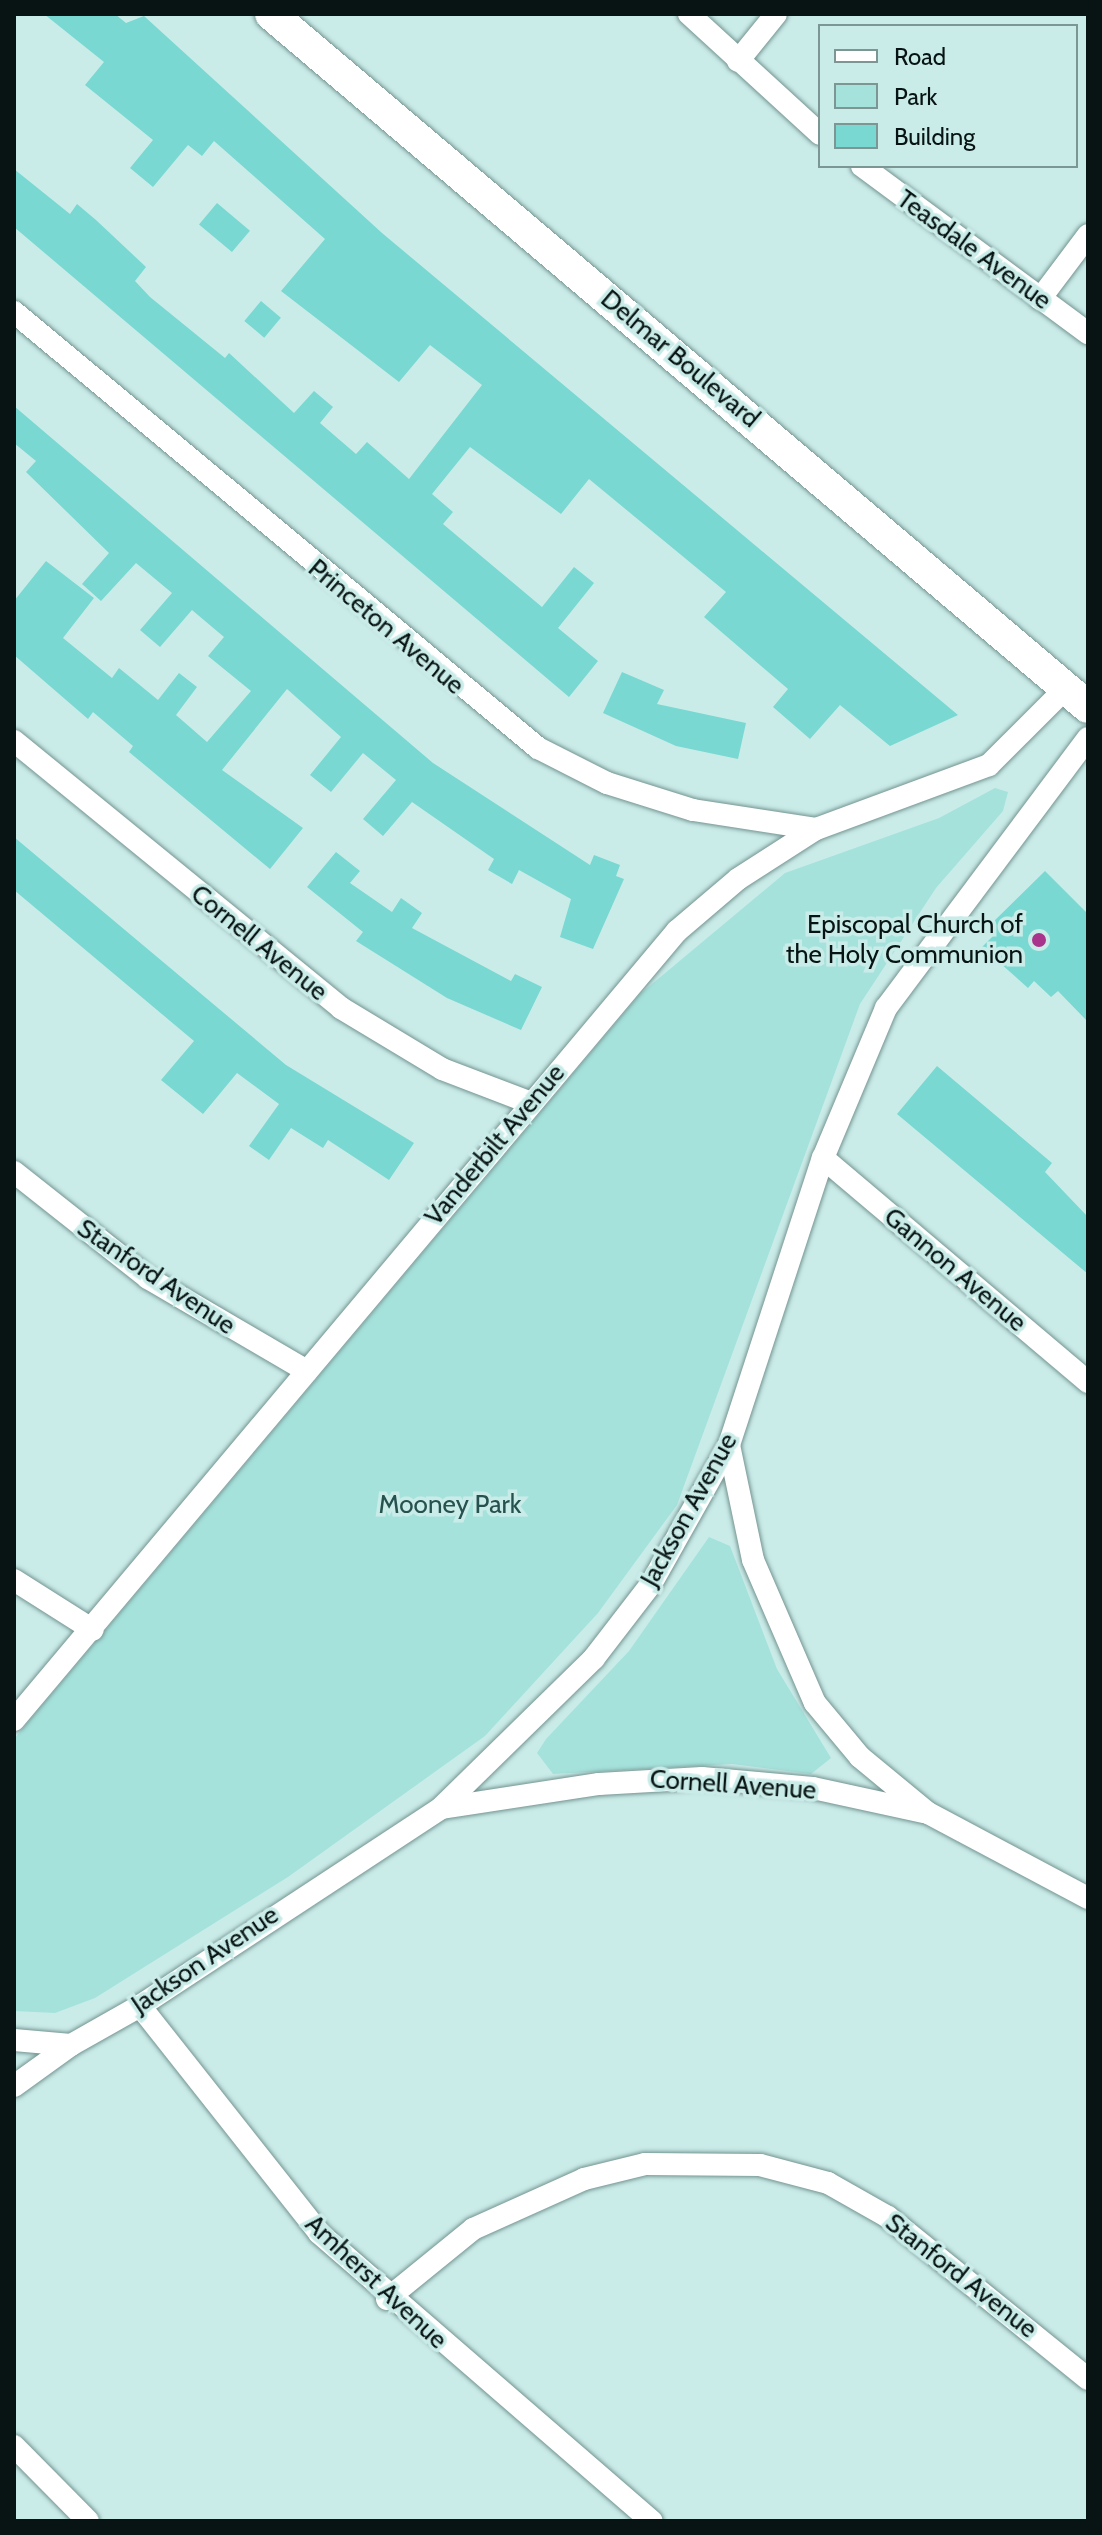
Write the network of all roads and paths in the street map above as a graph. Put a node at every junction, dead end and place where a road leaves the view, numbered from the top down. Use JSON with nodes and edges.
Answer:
{"nodes":[{"id":1,"x":271,"y":14,"type":"edge"},
{"id":2,"x":689,"y":14,"type":"edge"},
{"id":3,"x":776,"y":14,"type":"edge"},
{"id":4,"x":738,"y":61,"type":"junction"},
{"id":5,"x":818,"y":132,"type":"edge"},
{"id":6,"x":865,"y":168,"type":"edge"},
{"id":7,"x":1088,"y":235,"type":"edge"},
{"id":8,"x":1040,"y":299,"type":"junction"},
{"id":9,"x":14,"y":312,"type":"edge"},
{"id":10,"x":1088,"y":333,"type":"edge"},
{"id":11,"x":1077,"y":697,"type":"edge"},
{"id":12,"x":1088,"y":738,"type":"edge"},
{"id":13,"x":14,"y":741,"type":"edge"},
{"id":14,"x":816,"y":829,"type":"junction"},
{"id":15,"x":531,"y":1103,"type":"junction"},
{"id":16,"x":823,"y":1158,"type":"junction"},
{"id":17,"x":14,"y":1172,"type":"edge"},
{"id":18,"x":307,"y":1371,"type":"junction"},
{"id":19,"x":1088,"y":1382,"type":"edge"},
{"id":20,"x":729,"y":1445,"type":"junction"},
{"id":21,"x":14,"y":1580,"type":"edge"},
{"id":22,"x":93,"y":1630,"type":"junction"},
{"id":23,"x":14,"y":1720,"type":"edge"},
{"id":24,"x":441,"y":1808,"type":"junction"},
{"id":25,"x":928,"y":1813,"type":"junction"},
{"id":26,"x":1088,"y":1898,"type":"edge"},
{"id":27,"x":140,"y":2006,"type":"junction"},
{"id":28,"x":14,"y":2040,"type":"edge"},
{"id":29,"x":71,"y":2045,"type":"junction"},
{"id":30,"x":14,"y":2086,"type":"edge"},
{"id":31,"x":387,"y":2299,"type":"junction"},
{"id":32,"x":1088,"y":2379,"type":"edge"},
{"id":33,"x":14,"y":2446,"type":"edge"},
{"id":34,"x":88,"y":2521,"type":"edge"},
{"id":35,"x":651,"y":2521,"type":"edge"}],
"edges":[{"from":1,"to":11,"type":"main road","name":"Delmar Boulevard"},
{"from":2,"to":4,"type":"street"},
{"from":3,"to":4,"type":"street"},
{"from":4,"to":5,"type":"street"},
{"from":6,"to":8,"type":"street","name":"Teasdale Avenue"},
{"from":7,"to":8,"type":"street"},
{"from":8,"to":10,"type":"street","name":"Teasdale Avenue"},
{"from":9,"to":14,"type":"street","name":"Princeton Avenue"},
{"from":11,"to":14,"type":"street","name":"Vanderbilt Avenue"},
{"from":12,"to":16,"type":"street","name":"Jackson Avenue"},
{"from":13,"to":15,"type":"street","name":"Cornell Avenue"},
{"from":14,"to":15,"type":"street","name":"Vanderbilt Avenue"},
{"from":15,"to":18,"type":"street","name":"Vanderbilt Avenue"},
{"from":16,"to":19,"type":"street","name":"Gannon Avenue"},
{"from":16,"to":20,"type":"street","name":"Jackson Avenue"},
{"from":17,"to":18,"type":"street","name":"Stanford Avenue"},
{"from":18,"to":22,"type":"street","name":"Vanderbilt Avenue"},
{"from":20,"to":24,"type":"street","name":"Jackson Avenue"},
{"from":20,"to":25,"type":"street","name":"Cornell Avenue"},
{"from":21,"to":22,"type":"street"},
{"from":22,"to":23,"type":"street","name":"Vanderbilt Avenue"},
{"from":24,"to":25,"type":"street","name":"Cornell Avenue"},
{"from":24,"to":27,"type":"street","name":"Jackson Avenue"},
{"from":25,"to":26,"type":"street","name":"Cornell Avenue"},
{"from":27,"to":29,"type":"street","name":"Jackson Avenue"},
{"from":27,"to":31,"type":"street","name":"Amherst Avenue"},
{"from":28,"to":29,"type":"street"},
{"from":29,"to":30,"type":"street","name":"Jackson Avenue"},
{"from":31,"to":32,"type":"street","name":"Stanford Avenue"},
{"from":31,"to":35,"type":"street","name":"Amherst Avenue"},
{"from":33,"to":34,"type":"street"}]}
